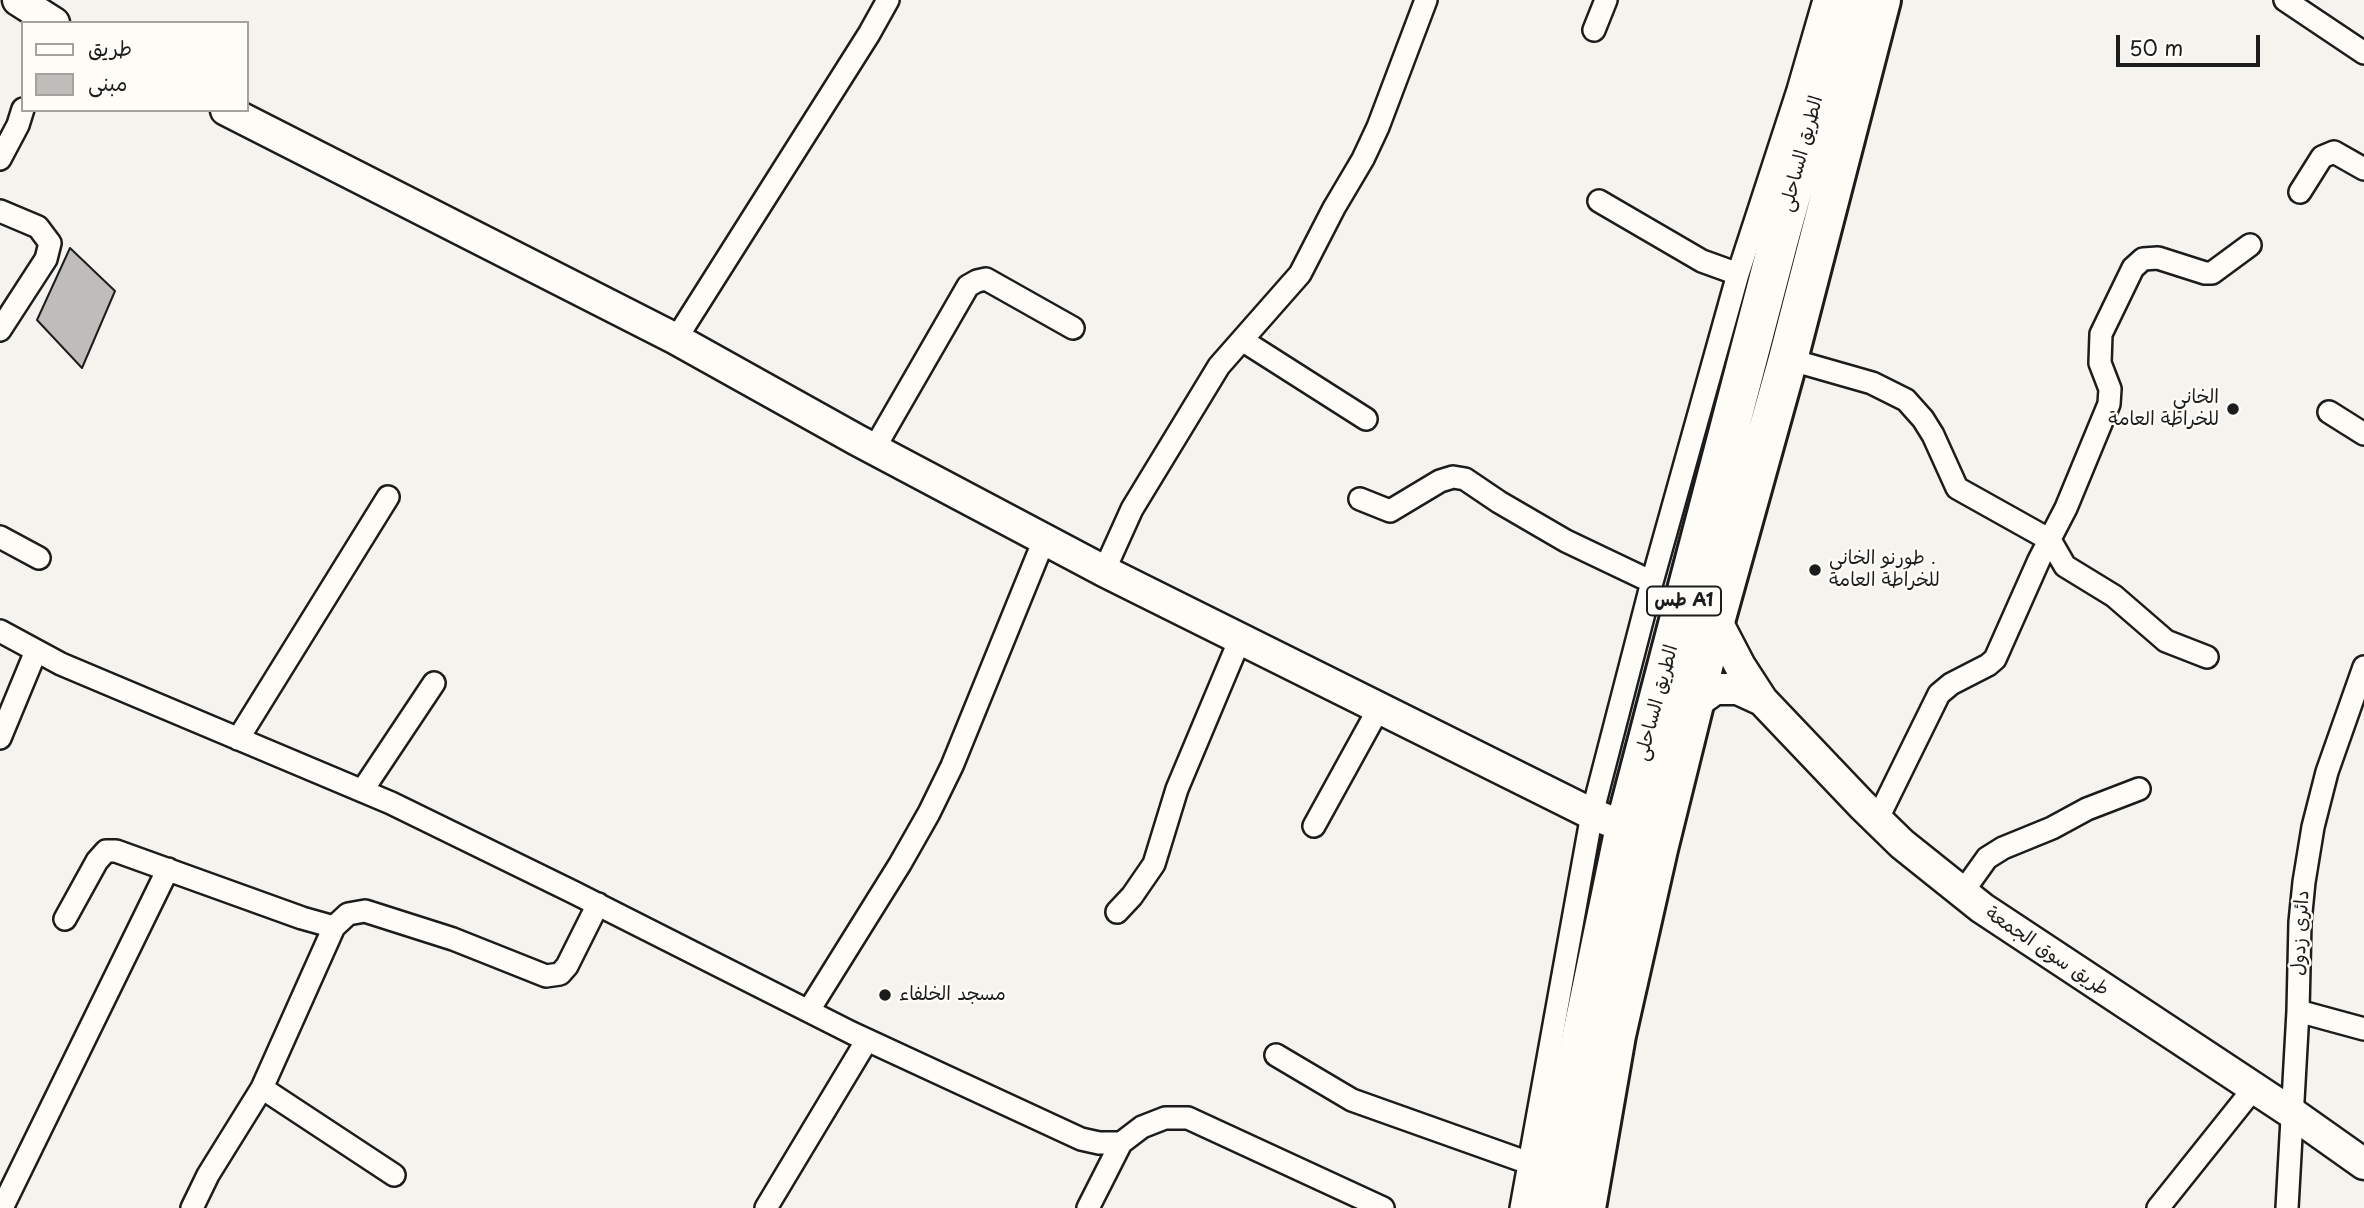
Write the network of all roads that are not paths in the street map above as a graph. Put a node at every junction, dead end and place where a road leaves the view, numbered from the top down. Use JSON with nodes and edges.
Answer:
{"nodes":[{"id":1,"x":888,"y":0,"type":"edge"},
{"id":2,"x":1426,"y":0,"type":"edge"},
{"id":3,"x":1606,"y":0,"type":"edge"},
{"id":4,"x":1824,"y":0,"type":"edge"},
{"id":5,"x":1845,"y":0,"type":"edge"},
{"id":6,"x":1881,"y":0,"type":"edge"},
{"id":7,"x":2285,"y":0,"type":"edge"},
{"id":8,"x":26,"y":2,"type":"edge"},
{"id":9,"x":51,"y":21,"type":"edge"},
{"id":10,"x":1594,"y":30,"type":"dead end"},
{"id":11,"x":2364,"y":53,"type":"edge"},
{"id":12,"x":1842,"y":78,"type":"junction"},
{"id":13,"x":22,"y":112,"type":"edge"},
{"id":14,"x":230,"y":112,"type":"edge"},
{"id":15,"x":0,"y":159,"type":"edge"},
{"id":16,"x":2364,"y":169,"type":"edge"},
{"id":17,"x":2300,"y":192,"type":"dead end"},
{"id":18,"x":1599,"y":201,"type":"dead end"},
{"id":19,"x":0,"y":211,"type":"edge"},
{"id":20,"x":2250,"y":245,"type":"dead end"},
{"id":21,"x":1738,"y":274,"type":"junction"},
{"id":22,"x":1073,"y":328,"type":"dead end"},
{"id":23,"x":0,"y":330,"type":"edge"},
{"id":24,"x":676,"y":339,"type":"junction"},
{"id":25,"x":1242,"y":340,"type":"junction"},
{"id":26,"x":1787,"y":359,"type":"junction"},
{"id":27,"x":2329,"y":412,"type":"dead end"},
{"id":28,"x":1366,"y":419,"type":"dead end"},
{"id":29,"x":2364,"y":434,"type":"edge"},
{"id":30,"x":874,"y":449,"type":"junction"},
{"id":31,"x":388,"y":497,"type":"dead end"},
{"id":32,"x":1360,"y":499,"type":"dead end"},
{"id":33,"x":0,"y":537,"type":"edge"},
{"id":34,"x":1044,"y":540,"type":"junction"},
{"id":35,"x":2050,"y":540,"type":"junction"},
{"id":36,"x":40,"y":558,"type":"dead end"},
{"id":37,"x":1104,"y":571,"type":"junction"},
{"id":38,"x":1651,"y":582,"type":"junction"},
{"id":39,"x":1715,"y":618,"type":"junction"},
{"id":40,"x":0,"y":631,"type":"edge"},
{"id":41,"x":1240,"y":639,"type":"junction"},
{"id":42,"x":36,"y":651,"type":"junction"},
{"id":43,"x":2207,"y":657,"type":"dead end"},
{"id":44,"x":2364,"y":667,"type":"edge"},
{"id":45,"x":435,"y":683,"type":"dead end"},
{"id":46,"x":1762,"y":700,"type":"junction"},
{"id":47,"x":1693,"y":704,"type":"junction"},
{"id":48,"x":1379,"y":708,"type":"junction"},
{"id":49,"x":0,"y":738,"type":"edge"},
{"id":50,"x":238,"y":738,"type":"junction"},
{"id":51,"x":2139,"y":789,"type":"dead end"},
{"id":52,"x":362,"y":791,"type":"junction"},
{"id":53,"x":1608,"y":820,"type":"junction"},
{"id":54,"x":1877,"y":820,"type":"junction"},
{"id":55,"x":1314,"y":826,"type":"dead end"},
{"id":56,"x":168,"y":869,"type":"junction"},
{"id":57,"x":1962,"y":892,"type":"junction"},
{"id":58,"x":598,"y":904,"type":"junction"},
{"id":59,"x":1117,"y":912,"type":"dead end"},
{"id":60,"x":65,"y":919,"type":"dead end"},
{"id":61,"x":334,"y":927,"type":"junction"},
{"id":62,"x":809,"y":1010,"type":"junction"},
{"id":63,"x":2298,"y":1011,"type":"junction"},
{"id":64,"x":2364,"y":1029,"type":"edge"},
{"id":65,"x":867,"y":1040,"type":"junction"},
{"id":66,"x":1276,"y":1055,"type":"dead end"},
{"id":67,"x":262,"y":1088,"type":"junction"},
{"id":68,"x":2254,"y":1088,"type":"junction"},
{"id":69,"x":2292,"y":1112,"type":"junction"},
{"id":70,"x":1121,"y":1143,"type":"junction"},
{"id":71,"x":1529,"y":1163,"type":"junction"},
{"id":72,"x":2364,"y":1164,"type":"edge"},
{"id":73,"x":394,"y":1175,"type":"dead end"},
{"id":74,"x":2,"y":1208,"type":"edge"},
{"id":75,"x":192,"y":1208,"type":"edge"},
{"id":76,"x":766,"y":1208,"type":"edge"},
{"id":77,"x":1088,"y":1208,"type":"edge"},
{"id":78,"x":1383,"y":1208,"type":"edge"},
{"id":79,"x":1521,"y":1208,"type":"edge"},
{"id":80,"x":1548,"y":1208,"type":"edge"},
{"id":81,"x":1586,"y":1208,"type":"edge"},
{"id":82,"x":2158,"y":1208,"type":"edge"},
{"id":83,"x":2287,"y":1208,"type":"edge"}],
"edges":[{"from":1,"to":24,"type":"street"},
{"from":2,"to":25,"type":"street"},
{"from":3,"to":10,"type":"street"},
{"from":4,"to":21,"type":"street"},
{"from":5,"to":12,"type":"highway","name":"الطريق الساحلى","number":"طس A1"},
{"from":6,"to":12,"type":"highway","name":"الطريق الساحلى","number":"طس A1"},
{"from":7,"to":11,"type":"street"},
{"from":8,"to":9,"type":"street"},
{"from":12,"to":26,"type":"highway","name":"الطريق الساحلى","number":"طس A1"},
{"from":12,"to":53,"type":"highway","name":"الطريق الساحلى","number":"طس A1"},
{"from":13,"to":15,"type":"street"},
{"from":14,"to":24,"type":"street"},
{"from":16,"to":17,"type":"street"},
{"from":18,"to":21,"type":"street"},
{"from":19,"to":23,"type":"street"},
{"from":20,"to":35,"type":"street"},
{"from":21,"to":38,"type":"street"},
{"from":22,"to":30,"type":"street"},
{"from":24,"to":30,"type":"street"},
{"from":25,"to":28,"type":"street"},
{"from":25,"to":37,"type":"street"},
{"from":26,"to":35,"type":"street"},
{"from":26,"to":39,"type":"highway","name":"الطريق الساحلى","number":"طس A1"},
{"from":27,"to":29,"type":"street"},
{"from":30,"to":34,"type":"street"},
{"from":31,"to":50,"type":"street"},
{"from":32,"to":38,"type":"street"},
{"from":33,"to":36,"type":"street"},
{"from":34,"to":37,"type":"street"},
{"from":34,"to":62,"type":"street"},
{"from":35,"to":43,"type":"street"},
{"from":35,"to":54,"type":"street"},
{"from":37,"to":41,"type":"street"},
{"from":38,"to":53,"type":"street"},
{"from":39,"to":46,"type":"street","name":"طريق سوق الجمعة"},
{"from":39,"to":47,"type":"highway","name":"الطريق الساحلى","number":"طس A1"},
{"from":40,"to":42,"type":"street"},
{"from":41,"to":48,"type":"street"},
{"from":41,"to":59,"type":"street"},
{"from":42,"to":49,"type":"street"},
{"from":42,"to":50,"type":"street"},
{"from":44,"to":63,"type":"street","name":"دائرى زدول"},
{"from":45,"to":52,"type":"street"},
{"from":46,"to":47,"type":"street","name":"طريق سوق الجمعة"},
{"from":46,"to":54,"type":"street","name":"طريق سوق الجمعة"},
{"from":47,"to":81,"type":"highway","name":"الطريق الساحلى","number":"طس A1"},
{"from":48,"to":53,"type":"street"},
{"from":48,"to":55,"type":"street"},
{"from":50,"to":52,"type":"street"},
{"from":51,"to":57,"type":"street"},
{"from":52,"to":58,"type":"street"},
{"from":53,"to":71,"type":"street"},
{"from":53,"to":80,"type":"highway","name":"الطريق الساحلى","number":"طس A1"},
{"from":54,"to":57,"type":"street","name":"طريق سوق الجمعة"},
{"from":56,"to":60,"type":"street"},
{"from":56,"to":61,"type":"street"},
{"from":56,"to":74,"type":"street"},
{"from":57,"to":68,"type":"street","name":"طريق سوق الجمعة"},
{"from":58,"to":61,"type":"street"},
{"from":58,"to":62,"type":"street"},
{"from":61,"to":67,"type":"street"},
{"from":62,"to":65,"type":"street"},
{"from":63,"to":64,"type":"street"},
{"from":63,"to":69,"type":"street","name":"دائرى زدول"},
{"from":65,"to":70,"type":"street"},
{"from":65,"to":76,"type":"street"},
{"from":66,"to":71,"type":"street"},
{"from":67,"to":73,"type":"street"},
{"from":67,"to":75,"type":"street"},
{"from":68,"to":69,"type":"street","name":"طريق سوق الجمعة"},
{"from":68,"to":82,"type":"street"},
{"from":69,"to":72,"type":"street","name":"طريق سوق الجمعة"},
{"from":69,"to":83,"type":"street","name":"دائرى زدول"},
{"from":70,"to":77,"type":"street"},
{"from":70,"to":78,"type":"street"},
{"from":71,"to":79,"type":"street"}]}
